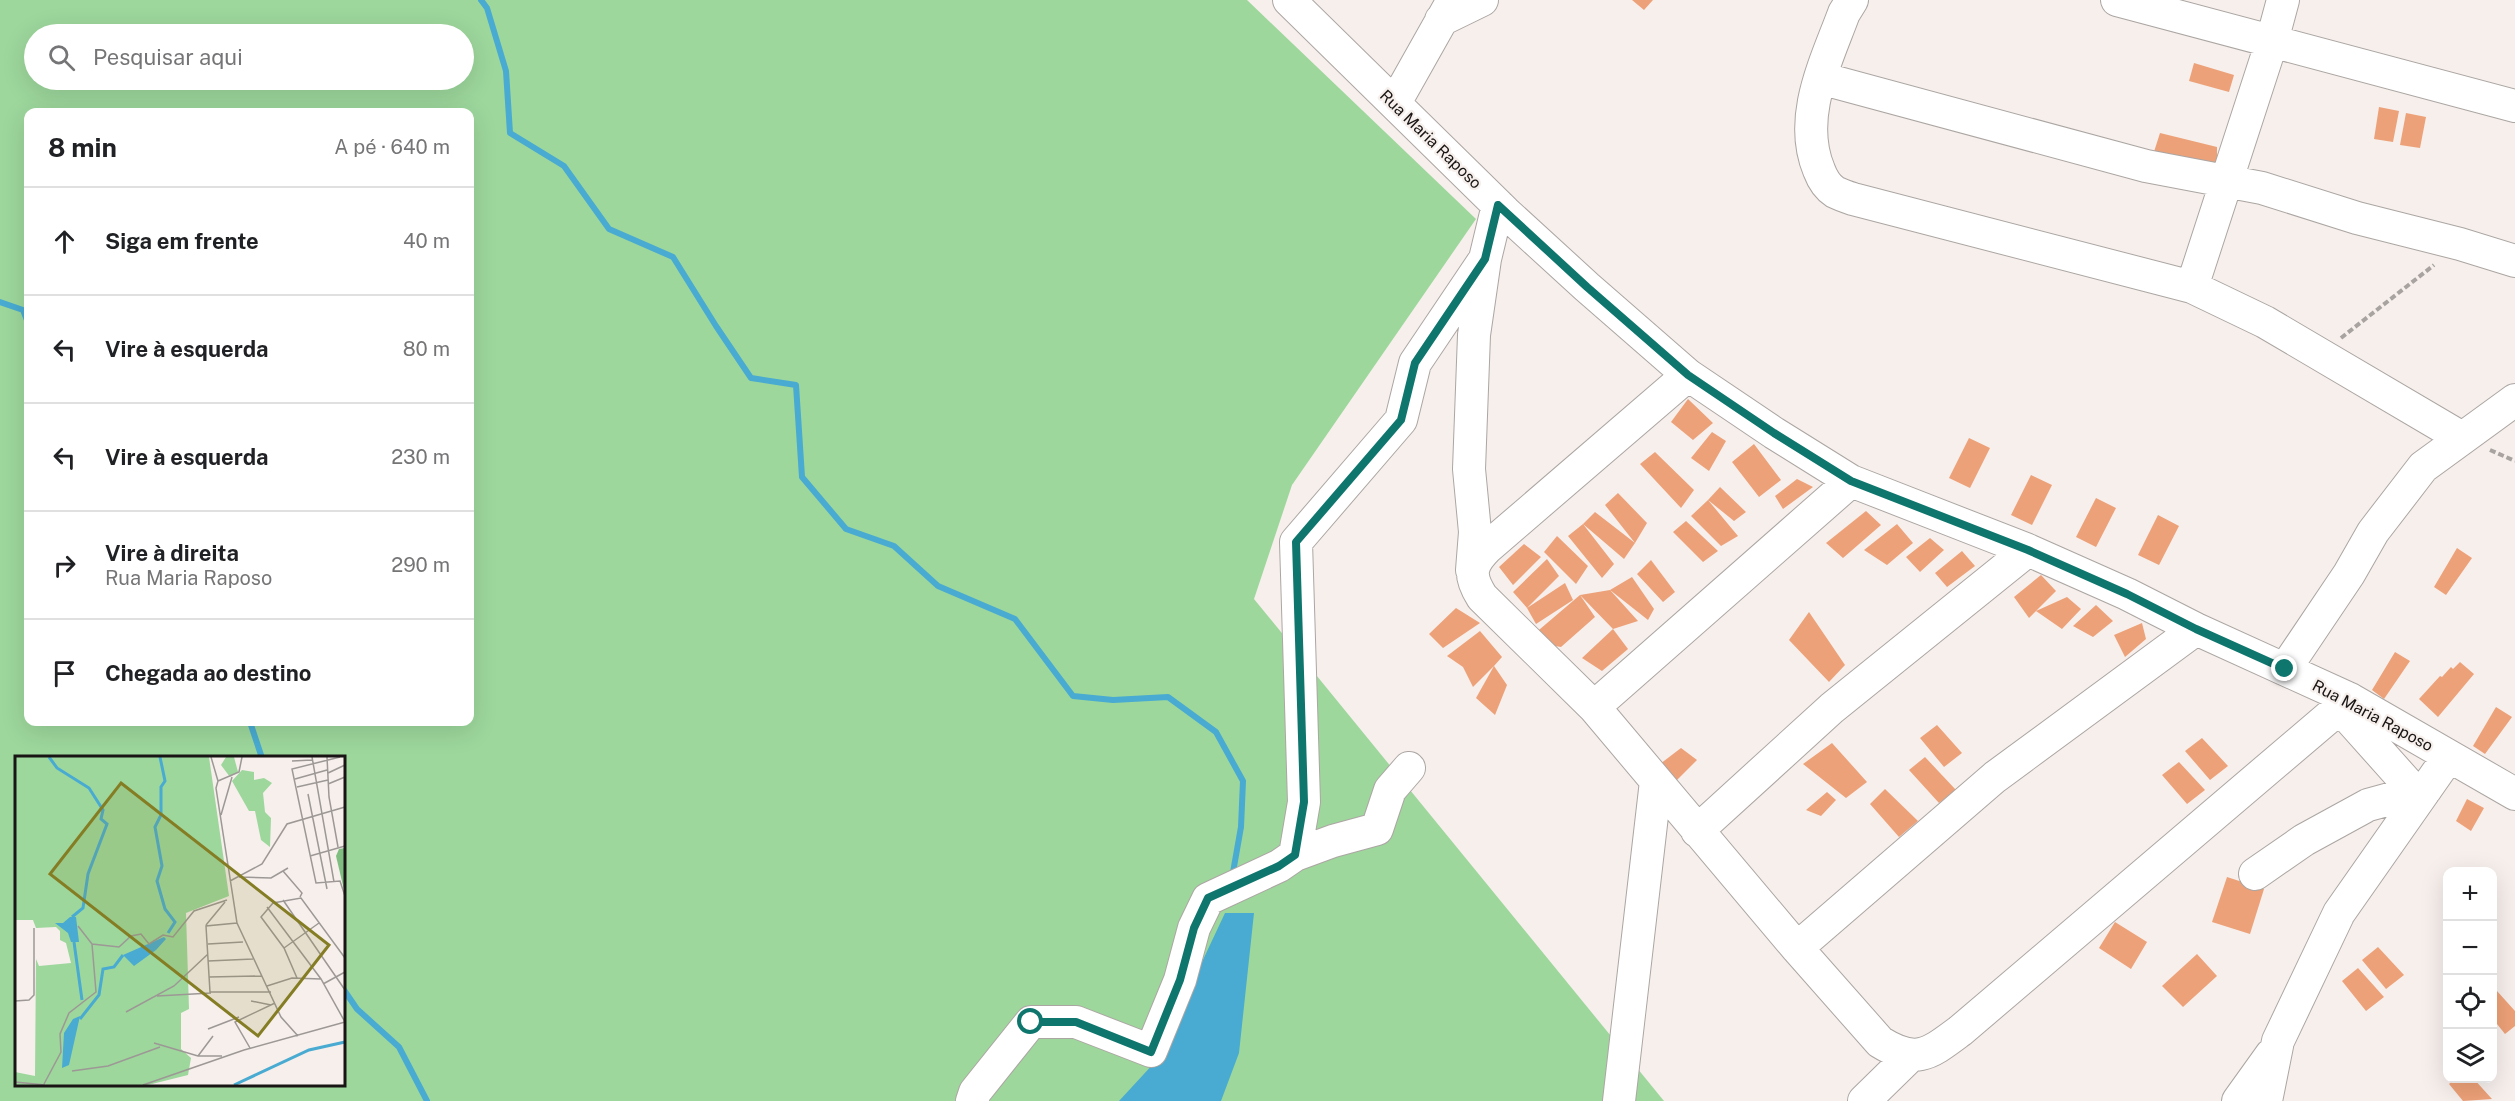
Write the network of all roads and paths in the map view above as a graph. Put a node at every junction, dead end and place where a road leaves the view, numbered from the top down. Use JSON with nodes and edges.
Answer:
{"nodes":[{"id":1,"x":1289,"y":0,"type":"edge"},
{"id":2,"x":1482,"y":0,"type":"edge"},
{"id":3,"x":1852,"y":0,"type":"edge"},
{"id":4,"x":2117,"y":0,"type":"edge"},
{"id":5,"x":2283,"y":0,"type":"edge"},
{"id":6,"x":1447,"y":10,"type":"edge"},
{"id":7,"x":2272,"y":41,"type":"junction"},
{"id":8,"x":1820,"y":78,"type":"junction"},
{"id":9,"x":1395,"y":103,"type":"junction"},
{"id":10,"x":2515,"y":106,"type":"edge"},
{"id":11,"x":2228,"y":181,"type":"junction"},
{"id":12,"x":1498,"y":205,"type":"junction"},
{"id":13,"x":2460,"y":244,"type":"junction"},
{"id":14,"x":1485,"y":259,"type":"junction"},
{"id":15,"x":2515,"y":261,"type":"edge"},
{"id":16,"x":2192,"y":287,"type":"junction"},
{"id":17,"x":2321,"y":354,"type":"junction"},
{"id":18,"x":1688,"y":375,"type":"junction"},
{"id":19,"x":2515,"y":400,"type":"edge"},
{"id":20,"x":2462,"y":438,"type":"junction"},
{"id":21,"x":1851,"y":481,"type":"junction"},
{"id":22,"x":2028,"y":550,"type":"junction"},
{"id":23,"x":1472,"y":572,"type":"junction"},
{"id":24,"x":2196,"y":629,"type":"junction"},
{"id":25,"x":2285,"y":669,"type":"junction"},
{"id":26,"x":2345,"y":703,"type":"junction"},
{"id":27,"x":1594,"y":707,"type":"junction"},
{"id":28,"x":2449,"y":756,"type":"junction"},
{"id":29,"x":1409,"y":768,"type":"dead end"},
{"id":30,"x":1656,"y":782,"type":"junction"},
{"id":31,"x":2421,"y":790,"type":"junction"},
{"id":32,"x":2515,"y":794,"type":"edge"},
{"id":33,"x":1697,"y":831,"type":"junction"},
{"id":34,"x":1295,"y":855,"type":"junction"},
{"id":35,"x":2255,"y":874,"type":"dead end"},
{"id":36,"x":1797,"y":948,"type":"junction"},
{"id":37,"x":2277,"y":1047,"type":"junction"},
{"id":38,"x":1911,"y":1055,"type":"junction"},
{"id":39,"x":972,"y":1101,"type":"edge"},
{"id":40,"x":1618,"y":1101,"type":"edge"},
{"id":41,"x":1864,"y":1101,"type":"edge"},
{"id":42,"x":2238,"y":1101,"type":"edge"},
{"id":43,"x":2266,"y":1101,"type":"edge"}],
"edges":[{"from":1,"to":9,"type":"street","name":"Rua Maria Raposo"},
{"from":2,"to":6,"type":"street"},
{"from":3,"to":8,"type":"street"},
{"from":4,"to":7,"type":"street"},
{"from":5,"to":7,"type":"street"},
{"from":6,"to":9,"type":"street"},
{"from":7,"to":10,"type":"street"},
{"from":7,"to":11,"type":"street"},
{"from":8,"to":11,"type":"street"},
{"from":8,"to":16,"type":"street"},
{"from":9,"to":12,"type":"street","name":"Rua Maria Raposo"},
{"from":11,"to":13,"type":"street"},
{"from":11,"to":16,"type":"street"},
{"from":12,"to":14,"type":"street"},
{"from":12,"to":18,"type":"street","name":"Rua Maria Raposo"},
{"from":13,"to":15,"type":"street"},
{"from":13,"to":17,"type":"path"},
{"from":14,"to":23,"type":"street"},
{"from":14,"to":34,"type":"street"},
{"from":16,"to":17,"type":"street"},
{"from":17,"to":20,"type":"street"},
{"from":18,"to":21,"type":"street","name":"Rua Maria Raposo"},
{"from":18,"to":23,"type":"street"},
{"from":19,"to":20,"type":"street"},
{"from":20,"to":25,"type":"street"},
{"from":21,"to":22,"type":"street","name":"Rua Maria Raposo"},
{"from":21,"to":27,"type":"street"},
{"from":22,"to":24,"type":"street","name":"Rua Maria Raposo"},
{"from":22,"to":33,"type":"street"},
{"from":23,"to":27,"type":"street"},
{"from":24,"to":25,"type":"street","name":"Rua Maria Raposo"},
{"from":24,"to":36,"type":"street"},
{"from":25,"to":26,"type":"street","name":"Rua Maria Raposo"},
{"from":26,"to":28,"type":"street","name":"Rua Maria Raposo"},
{"from":26,"to":31,"type":"street"},
{"from":26,"to":38,"type":"street"},
{"from":27,"to":30,"type":"street"},
{"from":28,"to":31,"type":"street"},
{"from":28,"to":32,"type":"street","name":"Rua Maria Raposo"},
{"from":29,"to":34,"type":"street"},
{"from":30,"to":33,"type":"street"},
{"from":30,"to":40,"type":"street"},
{"from":31,"to":35,"type":"street"},
{"from":31,"to":37,"type":"street"},
{"from":33,"to":36,"type":"street"},
{"from":34,"to":39,"type":"street"},
{"from":36,"to":38,"type":"street"},
{"from":37,"to":42,"type":"street"},
{"from":37,"to":43,"type":"street"},
{"from":38,"to":41,"type":"street"}]}
